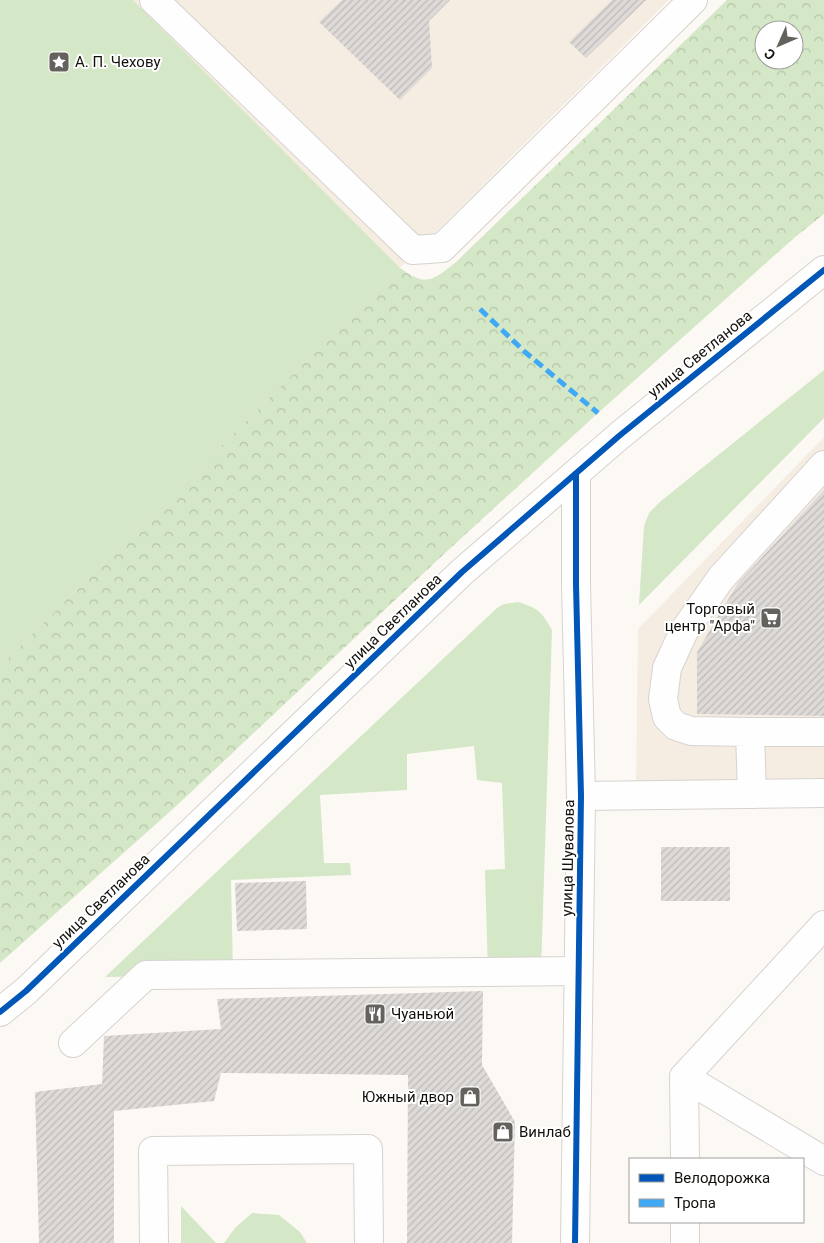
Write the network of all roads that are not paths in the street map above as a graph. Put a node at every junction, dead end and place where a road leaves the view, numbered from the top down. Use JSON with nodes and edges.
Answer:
{"nodes":[{"id":1,"x":154,"y":0,"type":"edge"},
{"id":2,"x":693,"y":0,"type":"edge"},
{"id":3,"x":824,"y":270,"type":"edge"},
{"id":4,"x":824,"y":465,"type":"edge"},
{"id":5,"x":576,"y":474,"type":"junction"},
{"id":6,"x":750,"y":732,"type":"junction"},
{"id":7,"x":824,"y":732,"type":"edge"},
{"id":8,"x":824,"y":792,"type":"edge"},
{"id":9,"x":752,"y":794,"type":"junction"},
{"id":10,"x":581,"y":796,"type":"junction"},
{"id":11,"x":824,"y":925,"type":"edge"},
{"id":12,"x":578,"y":971,"type":"junction"},
{"id":13,"x":0,"y":1012,"type":"edge"},
{"id":14,"x":73,"y":1042,"type":"dead end"},
{"id":15,"x":684,"y":1077,"type":"junction"},
{"id":16,"x":685,"y":1158,"type":"edge"},
{"id":17,"x":824,"y":1161,"type":"edge"},
{"id":18,"x":685,"y":1223,"type":"edge"},
{"id":19,"x":154,"y":1243,"type":"edge"},
{"id":20,"x":369,"y":1243,"type":"edge"},
{"id":21,"x":575,"y":1243,"type":"edge"},
{"id":22,"x":685,"y":1243,"type":"edge"}],
"edges":[{"from":1,"to":2,"type":"street"},
{"from":3,"to":5,"type":"street","name":"улица Светланова"},
{"from":4,"to":6,"type":"street"},
{"from":5,"to":10,"type":"street","name":"улица Шувалова"},
{"from":5,"to":13,"type":"street","name":"улица Светланова"},
{"from":6,"to":7,"type":"street"},
{"from":6,"to":9,"type":"street"},
{"from":8,"to":9,"type":"street"},
{"from":9,"to":10,"type":"street"},
{"from":10,"to":12,"type":"street","name":"улица Шувалова"},
{"from":11,"to":15,"type":"street"},
{"from":12,"to":14,"type":"street"},
{"from":12,"to":21,"type":"street","name":"улица Шувалова"},
{"from":15,"to":16,"type":"street"},
{"from":15,"to":17,"type":"street"},
{"from":18,"to":22,"type":"street"},
{"from":19,"to":20,"type":"street"}]}
